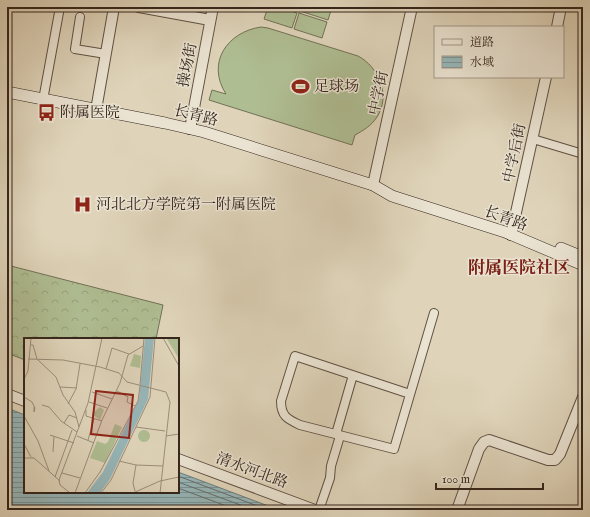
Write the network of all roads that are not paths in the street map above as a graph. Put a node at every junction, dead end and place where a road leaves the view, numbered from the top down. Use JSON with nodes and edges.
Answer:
{"nodes":[{"id":1,"x":60,"y":7,"type":"edge"},
{"id":2,"x":114,"y":7,"type":"edge"},
{"id":3,"x":139,"y":7,"type":"edge"},
{"id":4,"x":213,"y":7,"type":"edge"},
{"id":5,"x":412,"y":7,"type":"edge"},
{"id":6,"x":558,"y":9,"type":"edge"},
{"id":7,"x":80,"y":17,"type":"dead end"},
{"id":8,"x":210,"y":20,"type":"junction"},
{"id":9,"x":552,"y":26,"type":"edge"},
{"id":10,"x":557,"y":26,"type":"edge"},
{"id":11,"x":106,"y":54,"type":"junction"},
{"id":12,"x":546,"y":78,"type":"edge"},
{"id":13,"x":7,"y":92,"type":"edge"},
{"id":14,"x":43,"y":100,"type":"junction"},
{"id":15,"x":96,"y":110,"type":"junction"},
{"id":16,"x":190,"y":129,"type":"junction"},
{"id":17,"x":533,"y":140,"type":"junction"},
{"id":18,"x":583,"y":154,"type":"edge"},
{"id":19,"x":373,"y":185,"type":"junction"},
{"id":20,"x":512,"y":231,"type":"junction"},
{"id":21,"x":583,"y":257,"type":"edge"},
{"id":22,"x":583,"y":265,"type":"edge"},
{"id":23,"x":434,"y":313,"type":"dead end"},
{"id":24,"x":353,"y":375,"type":"junction"},
{"id":25,"x":7,"y":394,"type":"edge"},
{"id":26,"x":410,"y":394,"type":"junction"},
{"id":27,"x":583,"y":397,"type":"edge"},
{"id":28,"x":24,"y":401,"type":"edge"},
{"id":29,"x":338,"y":435,"type":"junction"},
{"id":30,"x":179,"y":459,"type":"edge"},
{"id":31,"x":315,"y":510,"type":"edge"},
{"id":32,"x":319,"y":510,"type":"edge"},
{"id":33,"x":457,"y":510,"type":"edge"}],
"edges":[{"from":1,"to":14,"type":"street"},
{"from":2,"to":11,"type":"street"},
{"from":3,"to":8,"type":"street"},
{"from":4,"to":8,"type":"street","name":"操场街"},
{"from":5,"to":19,"type":"street","name":"中学街"},
{"from":6,"to":9,"type":"street"},
{"from":6,"to":10,"type":"street"},
{"from":7,"to":11,"type":"street"},
{"from":8,"to":16,"type":"street","name":"操场街"},
{"from":11,"to":15,"type":"street"},
{"from":12,"to":17,"type":"street","name":"中学后街"},
{"from":13,"to":14,"type":"main road","name":"长青路"},
{"from":14,"to":15,"type":"main road","name":"长青路"},
{"from":15,"to":16,"type":"main road","name":"长青路"},
{"from":16,"to":19,"type":"main road","name":"长青路"},
{"from":17,"to":18,"type":"street"},
{"from":17,"to":20,"type":"street","name":"中学后街"},
{"from":19,"to":20,"type":"main road","name":"长青路"},
{"from":20,"to":21,"type":"main road","name":"长青路"},
{"from":20,"to":22,"type":"main road","name":"长青路"},
{"from":23,"to":26,"type":"street"},
{"from":24,"to":26,"type":"street"},
{"from":24,"to":29,"type":"street"},
{"from":24,"to":29,"type":"street"},
{"from":25,"to":28,"type":"street"},
{"from":26,"to":29,"type":"street"},
{"from":27,"to":33,"type":"street"},
{"from":29,"to":32,"type":"street"},
{"from":30,"to":31,"type":"street","name":"清水河北路"}]}
